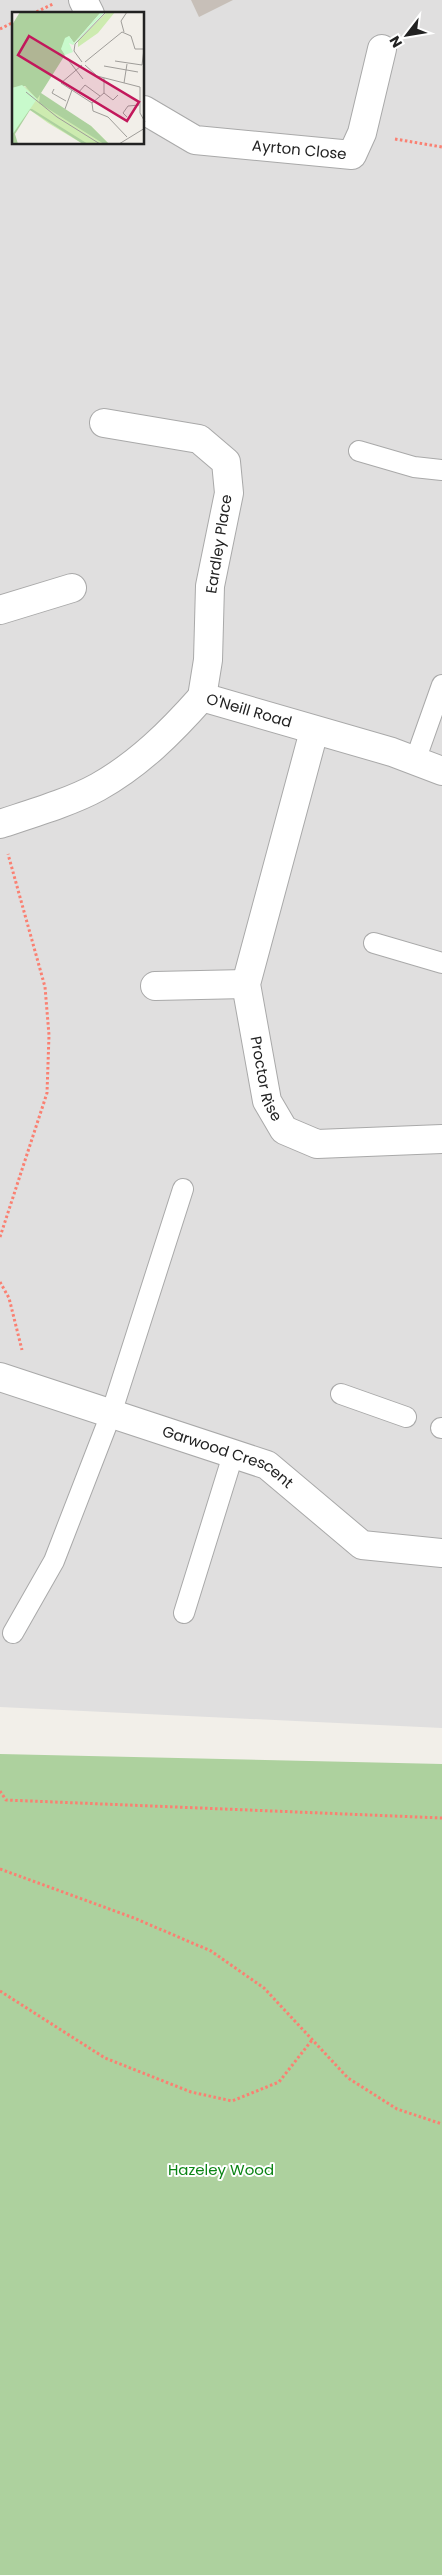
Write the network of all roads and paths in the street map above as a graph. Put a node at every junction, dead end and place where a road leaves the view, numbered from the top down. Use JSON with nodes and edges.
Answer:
{"nodes":[{"id":1,"x":83,"y":0,"type":"edge"},
{"id":2,"x":55,"y":4,"type":"dead end"},
{"id":3,"x":37,"y":12,"type":"edge"},
{"id":4,"x":89,"y":12,"type":"edge"},
{"id":5,"x":12,"y":23,"type":"edge"},
{"id":6,"x":0,"y":29,"type":"edge"},
{"id":7,"x":382,"y":50,"type":"dead end"},
{"id":8,"x":145,"y":111,"type":"edge"},
{"id":9,"x":362,"y":133,"type":"junction"},
{"id":10,"x":442,"y":147,"type":"edge"},
{"id":11,"x":104,"y":423,"type":"dead end"},
{"id":12,"x":359,"y":451,"type":"dead end"},
{"id":13,"x":442,"y":470,"type":"edge"},
{"id":14,"x":72,"y":588,"type":"dead end"},
{"id":15,"x":0,"y":610,"type":"edge"},
{"id":16,"x":442,"y":685,"type":"edge"},
{"id":17,"x":202,"y":697,"type":"junction"},
{"id":18,"x":314,"y":731,"type":"junction"},
{"id":19,"x":414,"y":761,"type":"junction"},
{"id":20,"x":442,"y":771,"type":"edge"},
{"id":21,"x":0,"y":824,"type":"edge"},
{"id":22,"x":8,"y":852,"type":"dead end"},
{"id":23,"x":374,"y":943,"type":"dead end"},
{"id":24,"x":442,"y":963,"type":"edge"},
{"id":25,"x":246,"y":984,"type":"junction"},
{"id":26,"x":155,"y":986,"type":"dead end"},
{"id":27,"x":442,"y":1139,"type":"edge"},
{"id":28,"x":183,"y":1190,"type":"dead end"},
{"id":29,"x":0,"y":1237,"type":"edge"},
{"id":30,"x":0,"y":1377,"type":"edge"},
{"id":31,"x":341,"y":1394,"type":"dead end"},
{"id":32,"x":111,"y":1414,"type":"junction"},
{"id":33,"x":406,"y":1417,"type":"dead end"},
{"id":34,"x":233,"y":1454,"type":"junction"},
{"id":35,"x":442,"y":1553,"type":"edge"},
{"id":36,"x":184,"y":1613,"type":"dead end"},
{"id":37,"x":13,"y":1633,"type":"dead end"},
{"id":38,"x":0,"y":1791,"type":"edge"},
{"id":39,"x":442,"y":1818,"type":"edge"},
{"id":40,"x":0,"y":1869,"type":"edge"},
{"id":41,"x":0,"y":1992,"type":"edge"},
{"id":42,"x":312,"y":2040,"type":"junction"},
{"id":43,"x":442,"y":2124,"type":"edge"}],
"edges":[{"from":1,"to":4,"type":"street"},
{"from":2,"to":3,"type":"path"},
{"from":5,"to":6,"type":"path"},
{"from":7,"to":9,"type":"street","name":"Ayrton Close"},
{"from":8,"to":9,"type":"street","name":"Ayrton Close"},
{"from":9,"to":10,"type":"path"},
{"from":11,"to":17,"type":"street","name":"Eardley Place"},
{"from":12,"to":13,"type":"lane"},
{"from":14,"to":15,"type":"street"},
{"from":16,"to":19,"type":"lane"},
{"from":17,"to":18,"type":"street","name":"O'Neill Road"},
{"from":17,"to":21,"type":"street","name":"O'Neill Road"},
{"from":18,"to":19,"type":"street","name":"O'Neill Road"},
{"from":18,"to":25,"type":"street","name":"Proctor Rise"},
{"from":19,"to":20,"type":"street","name":"O'Neill Road"},
{"from":22,"to":29,"type":"path"},
{"from":23,"to":24,"type":"lane"},
{"from":25,"to":26,"type":"street"},
{"from":25,"to":27,"type":"street","name":"Proctor Rise"},
{"from":28,"to":32,"type":"lane"},
{"from":30,"to":32,"type":"street","name":"Garwood Crescent"},
{"from":31,"to":33,"type":"lane"},
{"from":32,"to":34,"type":"street","name":"Garwood Crescent"},
{"from":32,"to":37,"type":"lane"},
{"from":34,"to":35,"type":"street","name":"Garwood Crescent"},
{"from":34,"to":36,"type":"lane"},
{"from":38,"to":39,"type":"path"},
{"from":40,"to":42,"type":"path"},
{"from":41,"to":42,"type":"path"},
{"from":42,"to":43,"type":"path"}]}
